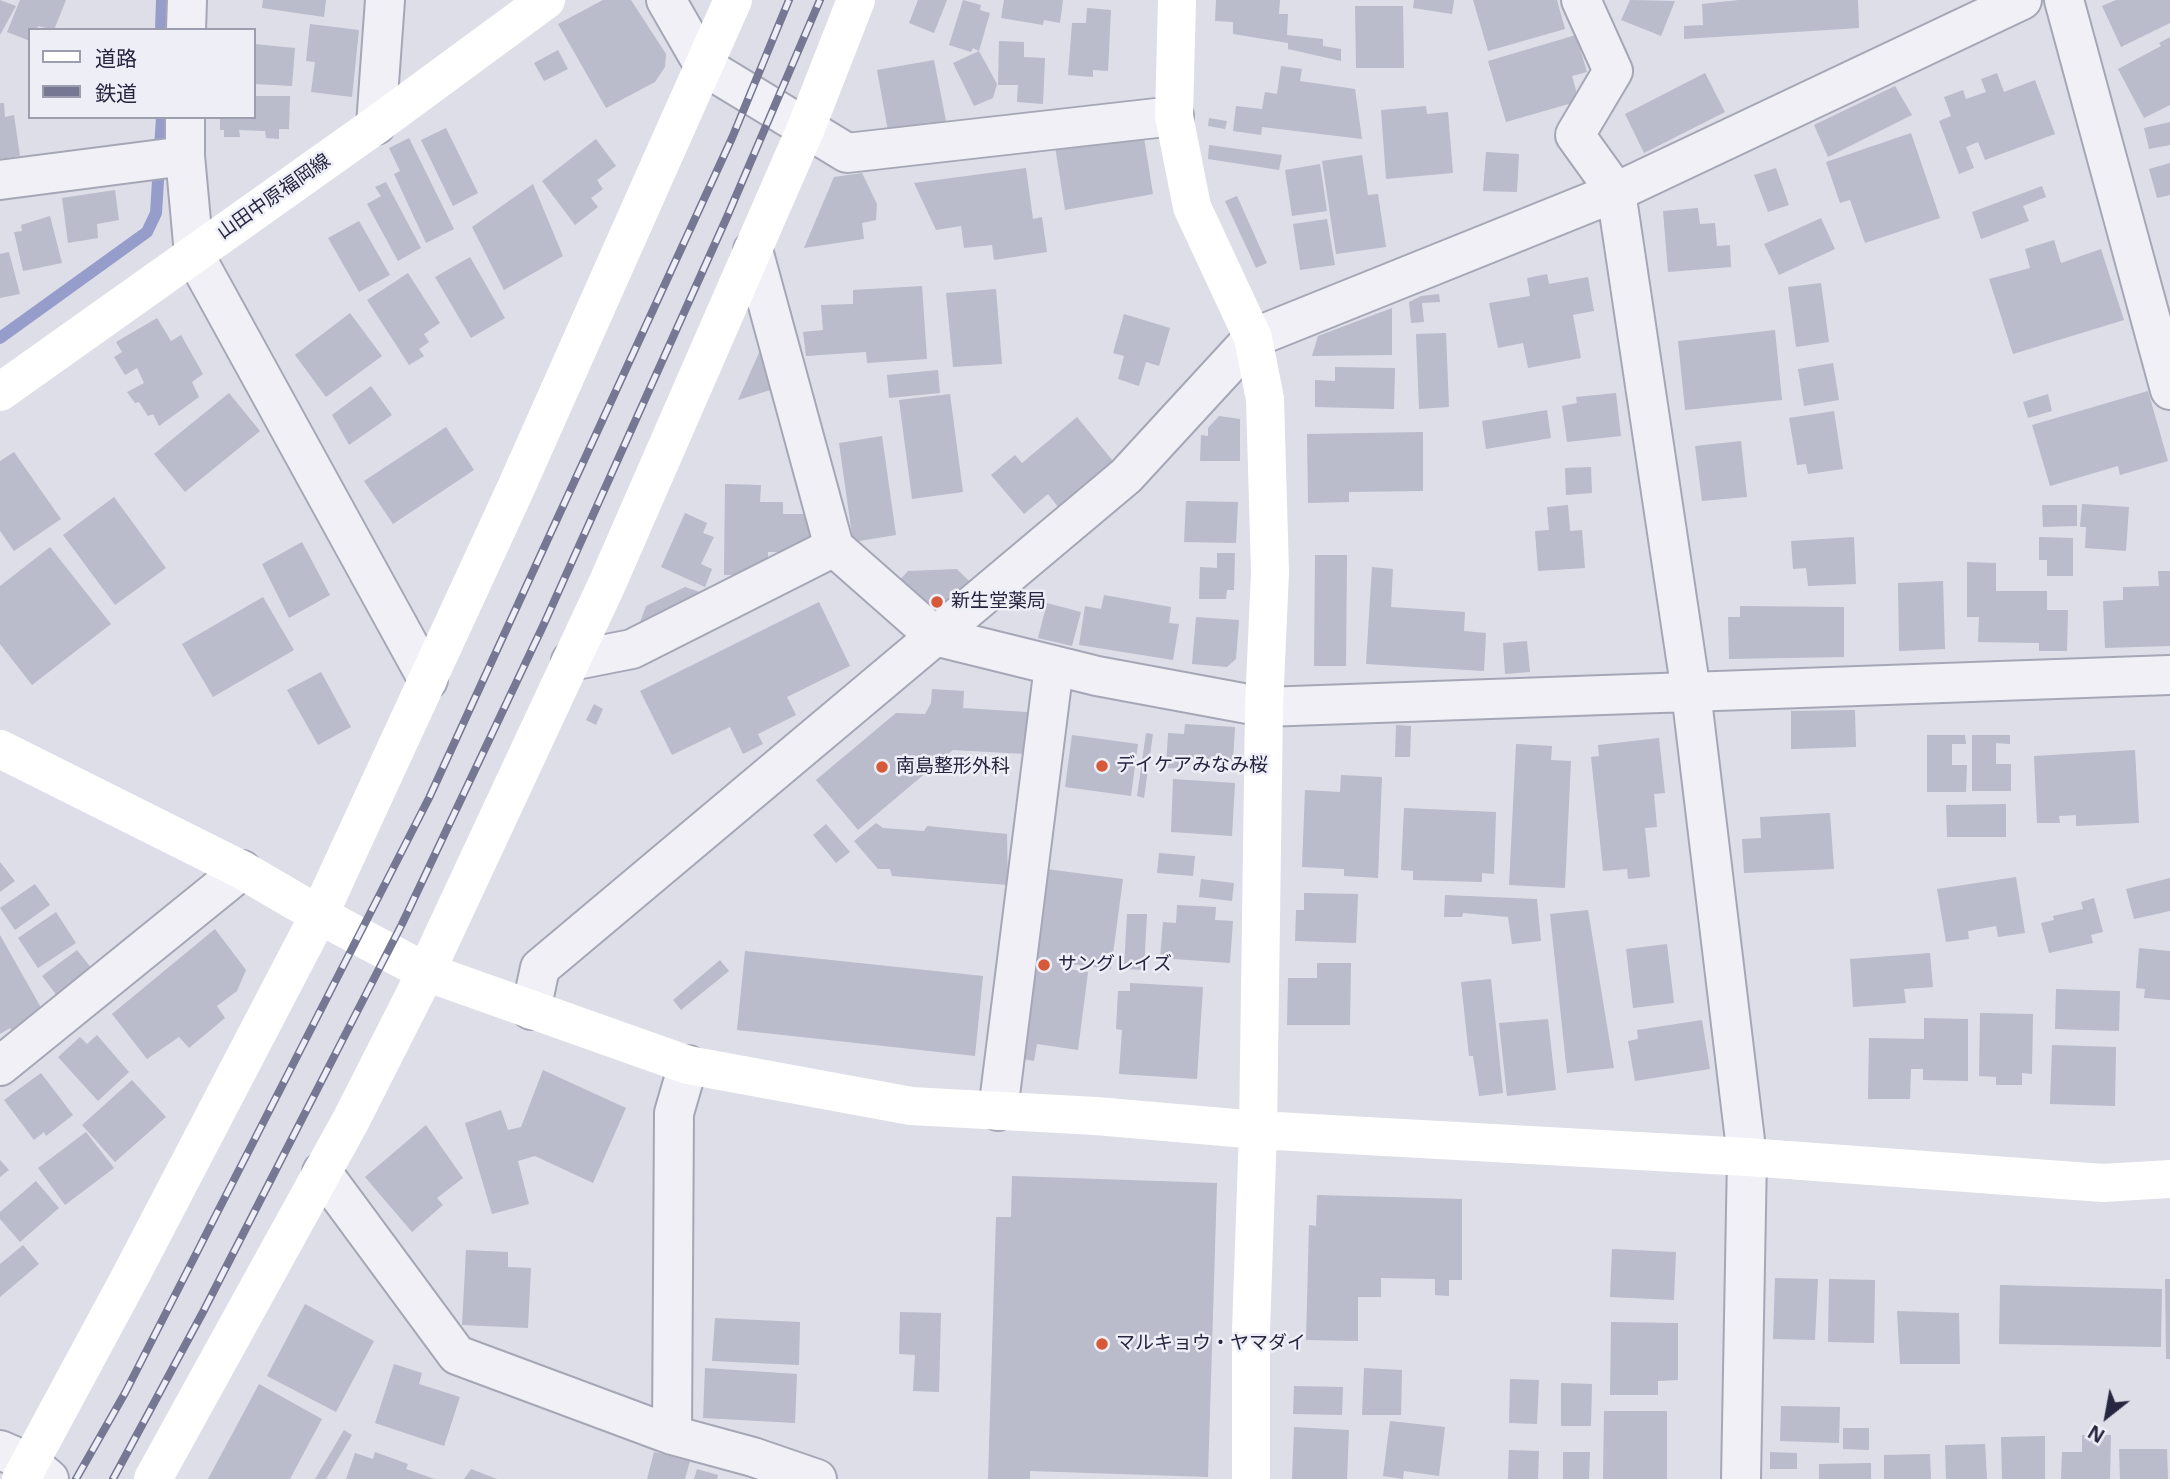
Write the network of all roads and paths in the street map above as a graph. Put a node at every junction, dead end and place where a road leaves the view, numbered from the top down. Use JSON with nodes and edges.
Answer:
{"nodes":[{"id":1,"x":187,"y":0,"type":"edge"},
{"id":2,"x":385,"y":0,"type":"edge"},
{"id":3,"x":546,"y":0,"type":"edge"},
{"id":4,"x":666,"y":0,"type":"edge"},
{"id":5,"x":733,"y":0,"type":"edge"},
{"id":6,"x":856,"y":0,"type":"edge"},
{"id":7,"x":1177,"y":0,"type":"edge"},
{"id":8,"x":1581,"y":0,"type":"edge"},
{"id":9,"x":2022,"y":0,"type":"edge"},
{"id":10,"x":2064,"y":0,"type":"edge"},
{"id":11,"x":186,"y":28,"type":"edge"},
{"id":12,"x":704,"y":66,"type":"junction"},
{"id":13,"x":1174,"y":116,"type":"junction"},
{"id":14,"x":185,"y":119,"type":"edge"},
{"id":15,"x":376,"y":125,"type":"junction"},
{"id":16,"x":806,"y":128,"type":"junction"},
{"id":17,"x":185,"y":156,"type":"junction"},
{"id":18,"x":0,"y":180,"type":"edge"},
{"id":19,"x":1616,"y":192,"type":"junction"},
{"id":20,"x":753,"y":250,"type":"junction"},
{"id":21,"x":194,"y":254,"type":"junction"},
{"id":22,"x":1253,"y":338,"type":"junction"},
{"id":23,"x":2170,"y":390,"type":"edge"},
{"id":24,"x":0,"y":392,"type":"edge"},
{"id":25,"x":834,"y":547,"type":"junction"},
{"id":26,"x":935,"y":636,"type":"junction"},
{"id":27,"x":571,"y":661,"type":"junction"},
{"id":28,"x":1054,"y":666,"type":"junction"},
{"id":29,"x":2170,"y":675,"type":"edge"},
{"id":30,"x":428,"y":680,"type":"junction"},
{"id":31,"x":1690,"y":692,"type":"junction"},
{"id":32,"x":1264,"y":707,"type":"junction"},
{"id":33,"x":0,"y":749,"type":"edge"},
{"id":34,"x":242,"y":870,"type":"junction"},
{"id":35,"x":319,"y":915,"type":"junction"},
{"id":36,"x":426,"y":972,"type":"junction"},
{"id":37,"x":531,"y":1010,"type":"junction"},
{"id":38,"x":688,"y":1065,"type":"junction"},
{"id":39,"x":0,"y":1066,"type":"edge"},
{"id":40,"x":998,"y":1111,"type":"junction"},
{"id":41,"x":1258,"y":1130,"type":"junction"},
{"id":42,"x":1747,"y":1157,"type":"junction"},
{"id":43,"x":323,"y":1172,"type":"junction"},
{"id":44,"x":2170,"y":1179,"type":"edge"},
{"id":45,"x":672,"y":1435,"type":"junction"},
{"id":46,"x":25,"y":1468,"type":"edge"},
{"id":47,"x":752,"y":1468,"type":"edge"},
{"id":48,"x":153,"y":1479,"type":"edge"},
{"id":49,"x":817,"y":1479,"type":"edge"},
{"id":50,"x":1251,"y":1479,"type":"edge"},
{"id":51,"x":1741,"y":1479,"type":"edge"}],
"edges":[{"from":1,"to":11,"type":"street"},
{"from":2,"to":15,"type":"street"},
{"from":3,"to":15,"type":"street","name":"山田中原福岡線"},
{"from":4,"to":12,"type":"street"},
{"from":5,"to":12,"type":"street"},
{"from":6,"to":16,"type":"street"},
{"from":7,"to":13,"type":"street"},
{"from":8,"to":19,"type":"street"},
{"from":9,"to":19,"type":"street"},
{"from":10,"to":23,"type":"street"},
{"from":12,"to":16,"type":"street"},
{"from":12,"to":30,"type":"street"},
{"from":13,"to":16,"type":"street"},
{"from":13,"to":22,"type":"street"},
{"from":14,"to":17,"type":"street"},
{"from":15,"to":21,"type":"street","name":"山田中原福岡線"},
{"from":16,"to":20,"type":"street"},
{"from":17,"to":18,"type":"street"},
{"from":17,"to":21,"type":"street"},
{"from":19,"to":22,"type":"street"},
{"from":19,"to":31,"type":"street"},
{"from":20,"to":25,"type":"street"},
{"from":20,"to":27,"type":"street"},
{"from":21,"to":24,"type":"street","name":"山田中原福岡線"},
{"from":21,"to":30,"type":"street"},
{"from":22,"to":26,"type":"street"},
{"from":22,"to":32,"type":"street"},
{"from":25,"to":26,"type":"street"},
{"from":25,"to":27,"type":"street"},
{"from":26,"to":28,"type":"street"},
{"from":26,"to":37,"type":"street"},
{"from":27,"to":36,"type":"street"},
{"from":28,"to":32,"type":"street"},
{"from":28,"to":40,"type":"street"},
{"from":29,"to":31,"type":"street"},
{"from":30,"to":35,"type":"street"},
{"from":31,"to":32,"type":"street"},
{"from":31,"to":42,"type":"street"},
{"from":32,"to":41,"type":"street"},
{"from":33,"to":34,"type":"street"},
{"from":34,"to":35,"type":"street"},
{"from":34,"to":39,"type":"street"},
{"from":35,"to":36,"type":"street"},
{"from":35,"to":46,"type":"street"},
{"from":36,"to":37,"type":"street"},
{"from":36,"to":43,"type":"street"},
{"from":37,"to":38,"type":"street"},
{"from":38,"to":40,"type":"street"},
{"from":38,"to":45,"type":"street"},
{"from":40,"to":41,"type":"street"},
{"from":41,"to":42,"type":"street"},
{"from":41,"to":50,"type":"street"},
{"from":42,"to":44,"type":"street"},
{"from":42,"to":51,"type":"street"},
{"from":43,"to":45,"type":"street"},
{"from":43,"to":48,"type":"street"},
{"from":45,"to":47,"type":"street"},
{"from":47,"to":49,"type":"street"}]}
